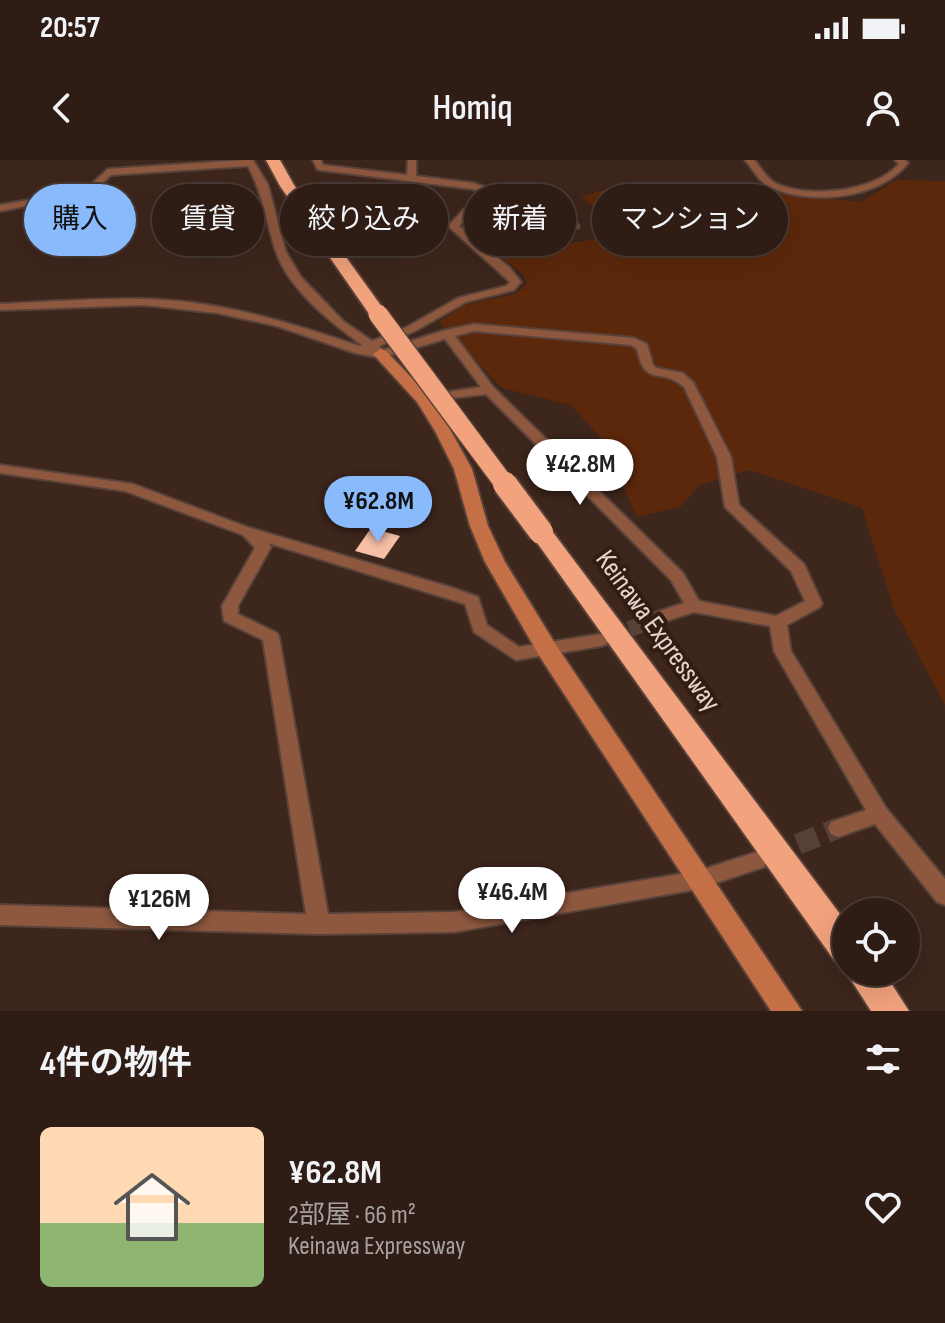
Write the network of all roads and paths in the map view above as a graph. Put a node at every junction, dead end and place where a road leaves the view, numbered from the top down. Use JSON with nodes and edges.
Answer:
{"nodes":[{"id":1,"x":273,"y":160,"type":"edge"},
{"id":2,"x":317,"y":160,"type":"edge"},
{"id":3,"x":412,"y":160,"type":"edge"},
{"id":4,"x":749,"y":160,"type":"edge"},
{"id":5,"x":899,"y":160,"type":"edge"},
{"id":6,"x":249,"y":161,"type":"edge"},
{"id":7,"x":411,"y":180,"type":"junction"},
{"id":8,"x":464,"y":186,"type":"edge"},
{"id":9,"x":0,"y":208,"type":"edge"},
{"id":10,"x":464,"y":214,"type":"edge"},
{"id":11,"x":464,"y":230,"type":"edge"},
{"id":12,"x":458,"y":231,"type":"junction"},
{"id":13,"x":464,"y":236,"type":"edge"},
{"id":14,"x":488,"y":256,"type":"edge"},
{"id":15,"x":0,"y":307,"type":"edge"},
{"id":16,"x":446,"y":333,"type":"junction"},
{"id":17,"x":370,"y":349,"type":"junction"},
{"id":18,"x":489,"y":390,"type":"junction"},
{"id":19,"x":423,"y":399,"type":"junction"},
{"id":20,"x":0,"y":469,"type":"edge"},
{"id":21,"x":242,"y":530,"type":"junction"},
{"id":22,"x":694,"y":606,"type":"junction"},
{"id":23,"x":666,"y":615,"type":"tunnel mouth"},
{"id":24,"x":778,"y":622,"type":"junction"},
{"id":25,"x":601,"y":640,"type":"tunnel mouth"},
{"id":26,"x":548,"y":651,"type":"junction"},
{"id":27,"x":879,"y":814,"type":"junction"},
{"id":28,"x":838,"y":828,"type":"tunnel mouth"},
{"id":29,"x":757,"y":861,"type":"tunnel mouth"},
{"id":30,"x":698,"y":880,"type":"junction"},
{"id":31,"x":945,"y":895,"type":"edge"},
{"id":32,"x":0,"y":915,"type":"edge"},
{"id":33,"x":319,"y":924,"type":"junction"},
{"id":34,"x":832,"y":930,"type":"edge"},
{"id":35,"x":873,"y":986,"type":"edge"},
{"id":36,"x":788,"y":1011,"type":"edge"},
{"id":37,"x":892,"y":1011,"type":"edge"}],
"edges":[{"from":1,"to":34,"type":"highway","name":"Keinawa Expressway","bridge":true},
{"from":2,"to":7,"type":"street"},
{"from":3,"to":7,"type":"street"},
{"from":4,"to":5,"type":"street"},
{"from":6,"to":9,"type":"street"},
{"from":6,"to":17,"type":"street"},
{"from":7,"to":8,"type":"street"},
{"from":10,"to":12,"type":"street"},
{"from":11,"to":12,"type":"street"},
{"from":12,"to":13,"type":"street"},
{"from":14,"to":17,"type":"street"},
{"from":15,"to":17,"type":"street"},
{"from":16,"to":17,"type":"street"},
{"from":16,"to":18,"type":"street"},
{"from":16,"to":24,"type":"street"},
{"from":17,"to":19,"type":"street"},
{"from":18,"to":19,"type":"street"},
{"from":18,"to":22,"type":"street"},
{"from":19,"to":26,"type":"street"},
{"from":20,"to":21,"type":"street"},
{"from":21,"to":26,"type":"street"},
{"from":21,"to":33,"type":"street"},
{"from":22,"to":23,"type":"street"},
{"from":22,"to":24,"type":"street"},
{"from":24,"to":27,"type":"street"},
{"from":25,"to":26,"type":"street"},
{"from":26,"to":30,"type":"street"},
{"from":27,"to":28,"type":"street"},
{"from":27,"to":31,"type":"street"},
{"from":29,"to":30,"type":"street"},
{"from":30,"to":33,"type":"street"},
{"from":30,"to":36,"type":"street"},
{"from":32,"to":33,"type":"street"},
{"from":35,"to":37,"type":"highway"}]}
